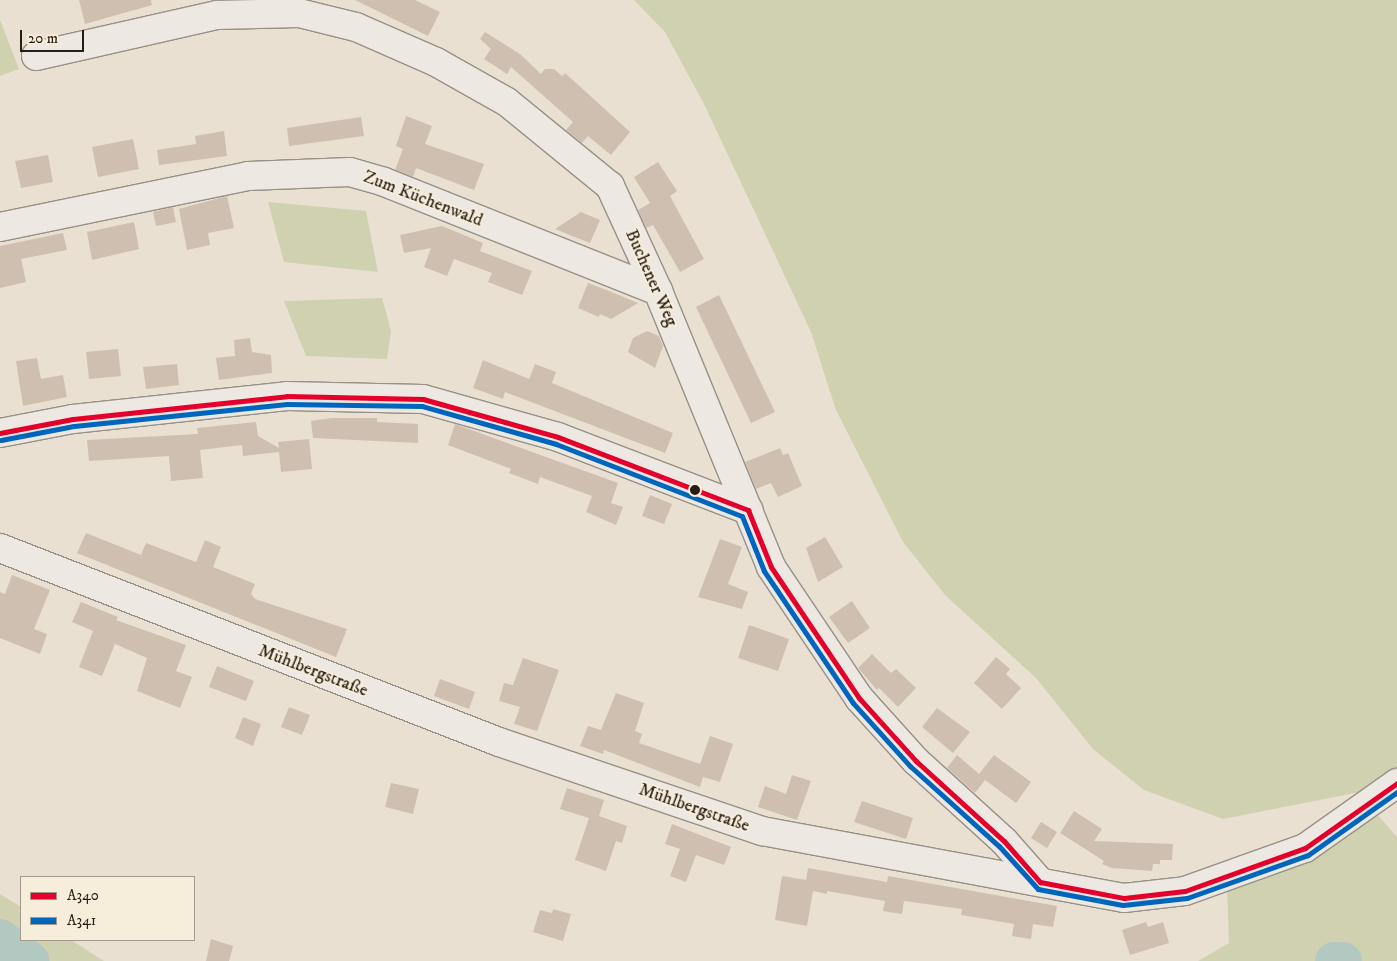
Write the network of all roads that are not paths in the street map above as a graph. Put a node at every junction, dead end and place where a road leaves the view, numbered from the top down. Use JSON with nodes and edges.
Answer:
{"nodes":[{"id":1,"x":36,"y":56,"type":"dead end"},
{"id":2,"x":0,"y":228,"type":"edge"},
{"id":3,"x":658,"y":290,"type":"junction"},
{"id":4,"x":0,"y":433,"type":"edge"},
{"id":5,"x":748,"y":510,"type":"junction"},
{"id":6,"x":0,"y":548,"type":"edge"},
{"id":7,"x":1397,"y":783,"type":"edge"},
{"id":8,"x":1040,"y":882,"type":"junction"}],
"edges":[{"from":1,"to":3,"type":"street","name":"Buchener Weg"},
{"from":2,"to":3,"type":"street","name":"Zum Küchenwald"},
{"from":3,"to":5,"type":"street","name":"Buchener Weg"},
{"from":4,"to":5,"type":"street"},
{"from":5,"to":8,"type":"street","name":"Buchener Weg"},
{"from":6,"to":8,"type":"street","name":"Mühlbergstraße"},
{"from":7,"to":8,"type":"street","name":"Mühlbergstraße"}]}
